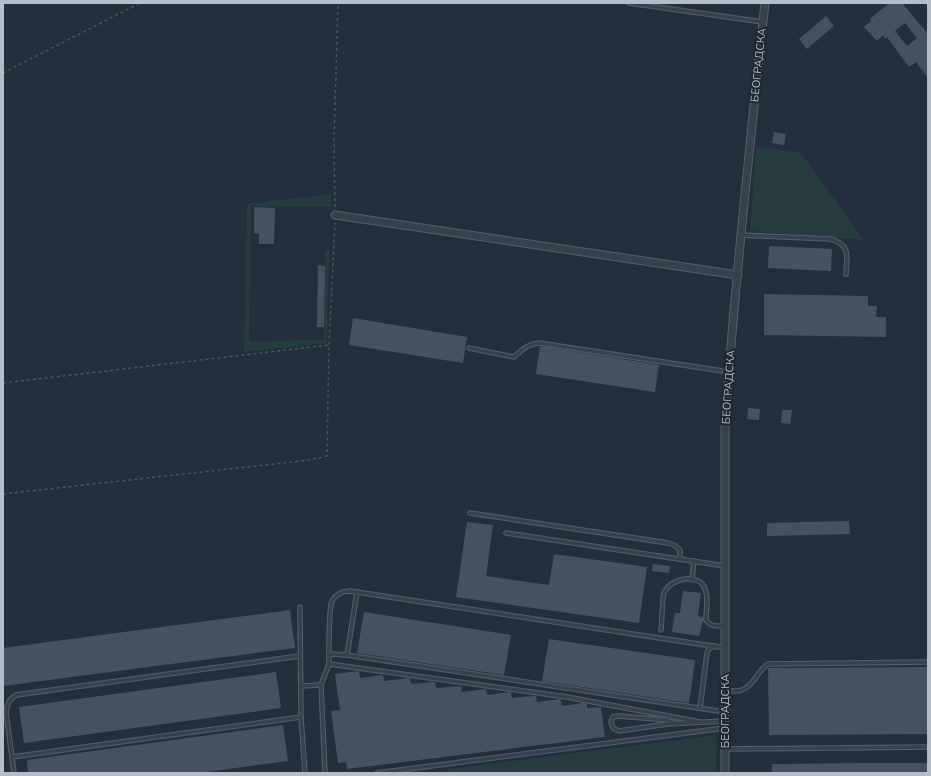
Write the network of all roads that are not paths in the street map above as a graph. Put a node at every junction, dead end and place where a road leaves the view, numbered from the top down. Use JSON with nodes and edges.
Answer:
{"nodes":[{"id":1,"x":629,"y":3,"type":"edge"},
{"id":2,"x":765,"y":3,"type":"edge"},
{"id":3,"x":763,"y":22,"type":"junction"},
{"id":4,"x":335,"y":215,"type":"road end"},
{"id":5,"x":741,"y":235,"type":"junction"},
{"id":6,"x":846,"y":274,"type":"dead end"},
{"id":7,"x":738,"y":276,"type":"junction"},
{"id":8,"x":469,"y":348,"type":"dead end"},
{"id":9,"x":729,"y":372,"type":"junction"},
{"id":10,"x":470,"y":513,"type":"dead end"},
{"id":11,"x":506,"y":533,"type":"dead end"},
{"id":12,"x":680,"y":559,"type":"junction"},
{"id":13,"x":694,"y":561,"type":"junction"},
{"id":14,"x":726,"y":566,"type":"junction"},
{"id":15,"x":692,"y":580,"type":"junction"},
{"id":16,"x":357,"y":592,"type":"junction"},
{"id":17,"x":300,"y":607,"type":"dead end"},
{"id":18,"x":726,"y":626,"type":"junction"},
{"id":19,"x":661,"y":630,"type":"dead end"},
{"id":20,"x":714,"y":646,"type":"junction"},
{"id":21,"x":726,"y":648,"type":"junction"},
{"id":22,"x":329,"y":654,"type":"junction"},
{"id":23,"x":347,"y":655,"type":"junction"},
{"id":24,"x":300,"y":656,"type":"junction"},
{"id":25,"x":928,"y":662,"type":"edge"},
{"id":26,"x":329,"y":664,"type":"junction"},
{"id":27,"x":321,"y":685,"type":"junction"},
{"id":28,"x":301,"y":686,"type":"junction"},
{"id":29,"x":725,"y":691,"type":"junction"},
{"id":30,"x":700,"y":708,"type":"junction"},
{"id":31,"x":725,"y":712,"type":"junction"},
{"id":32,"x":301,"y":718,"type":"junction"},
{"id":33,"x":700,"y":722,"type":"junction"},
{"id":34,"x":674,"y":723,"type":"junction"},
{"id":35,"x":725,"y":725,"type":"junction"},
{"id":36,"x":928,"y":747,"type":"edge"},
{"id":37,"x":725,"y":749,"type":"junction"},
{"id":38,"x":12,"y":757,"type":"junction"},
{"id":39,"x":14,"y":773,"type":"edge"},
{"id":40,"x":305,"y":773,"type":"edge"},
{"id":41,"x":325,"y":773,"type":"edge"},
{"id":42,"x":377,"y":773,"type":"edge"},
{"id":43,"x":725,"y":773,"type":"edge"}],
"edges":[{"from":1,"to":3,"type":"lane"},
{"from":2,"to":3,"type":"street","name":"БЕОГРАДСКА"},
{"from":3,"to":5,"type":"street","name":"БЕОГРАДСКА"},
{"from":4,"to":7,"type":"street"},
{"from":5,"to":6,"type":"lane"},
{"from":5,"to":7,"type":"street","name":"БЕОГРАДСКА"},
{"from":7,"to":9,"type":"street","name":"БЕОГРАДСКА"},
{"from":8,"to":9,"type":"lane"},
{"from":9,"to":14,"type":"street","name":"БЕОГРАДСКА"},
{"from":10,"to":12,"type":"lane"},
{"from":11,"to":12,"type":"lane"},
{"from":12,"to":13,"type":"lane"},
{"from":13,"to":14,"type":"lane"},
{"from":13,"to":15,"type":"lane"},
{"from":14,"to":18,"type":"street","name":"БЕОГРАДСКА"},
{"from":15,"to":18,"type":"lane"},
{"from":15,"to":19,"type":"lane"},
{"from":16,"to":20,"type":"lane"},
{"from":16,"to":22,"type":"lane"},
{"from":16,"to":23,"type":"lane"},
{"from":17,"to":24,"type":"lane"},
{"from":18,"to":21,"type":"street","name":"БЕОГРАДСКА"},
{"from":20,"to":21,"type":"lane"},
{"from":20,"to":30,"type":"lane"},
{"from":21,"to":29,"type":"street","name":"БЕОГРАДСКА"},
{"from":22,"to":23,"type":"lane"},
{"from":22,"to":26,"type":"lane"},
{"from":23,"to":30,"type":"lane"},
{"from":24,"to":28,"type":"lane"},
{"from":24,"to":38,"type":"lane"},
{"from":25,"to":29,"type":"lane"},
{"from":26,"to":27,"type":"lane"},
{"from":26,"to":33,"type":"lane"},
{"from":27,"to":28,"type":"lane"},
{"from":27,"to":41,"type":"lane"},
{"from":28,"to":32,"type":"lane"},
{"from":29,"to":31,"type":"street","name":"БЕОГРАДСКА"},
{"from":30,"to":31,"type":"lane"},
{"from":31,"to":35,"type":"street","name":"БЕОГРАДСКА"},
{"from":32,"to":38,"type":"lane"},
{"from":32,"to":40,"type":"lane"},
{"from":33,"to":34,"type":"lane"},
{"from":33,"to":35,"type":"lane"},
{"from":34,"to":34,"type":"lane"},
{"from":35,"to":37,"type":"street","name":"БЕОГРАДСКА"},
{"from":35,"to":42,"type":"lane"},
{"from":36,"to":37,"type":"lane"},
{"from":37,"to":43,"type":"street","name":"БЕОГРАДСКА"},
{"from":38,"to":39,"type":"lane"}]}
